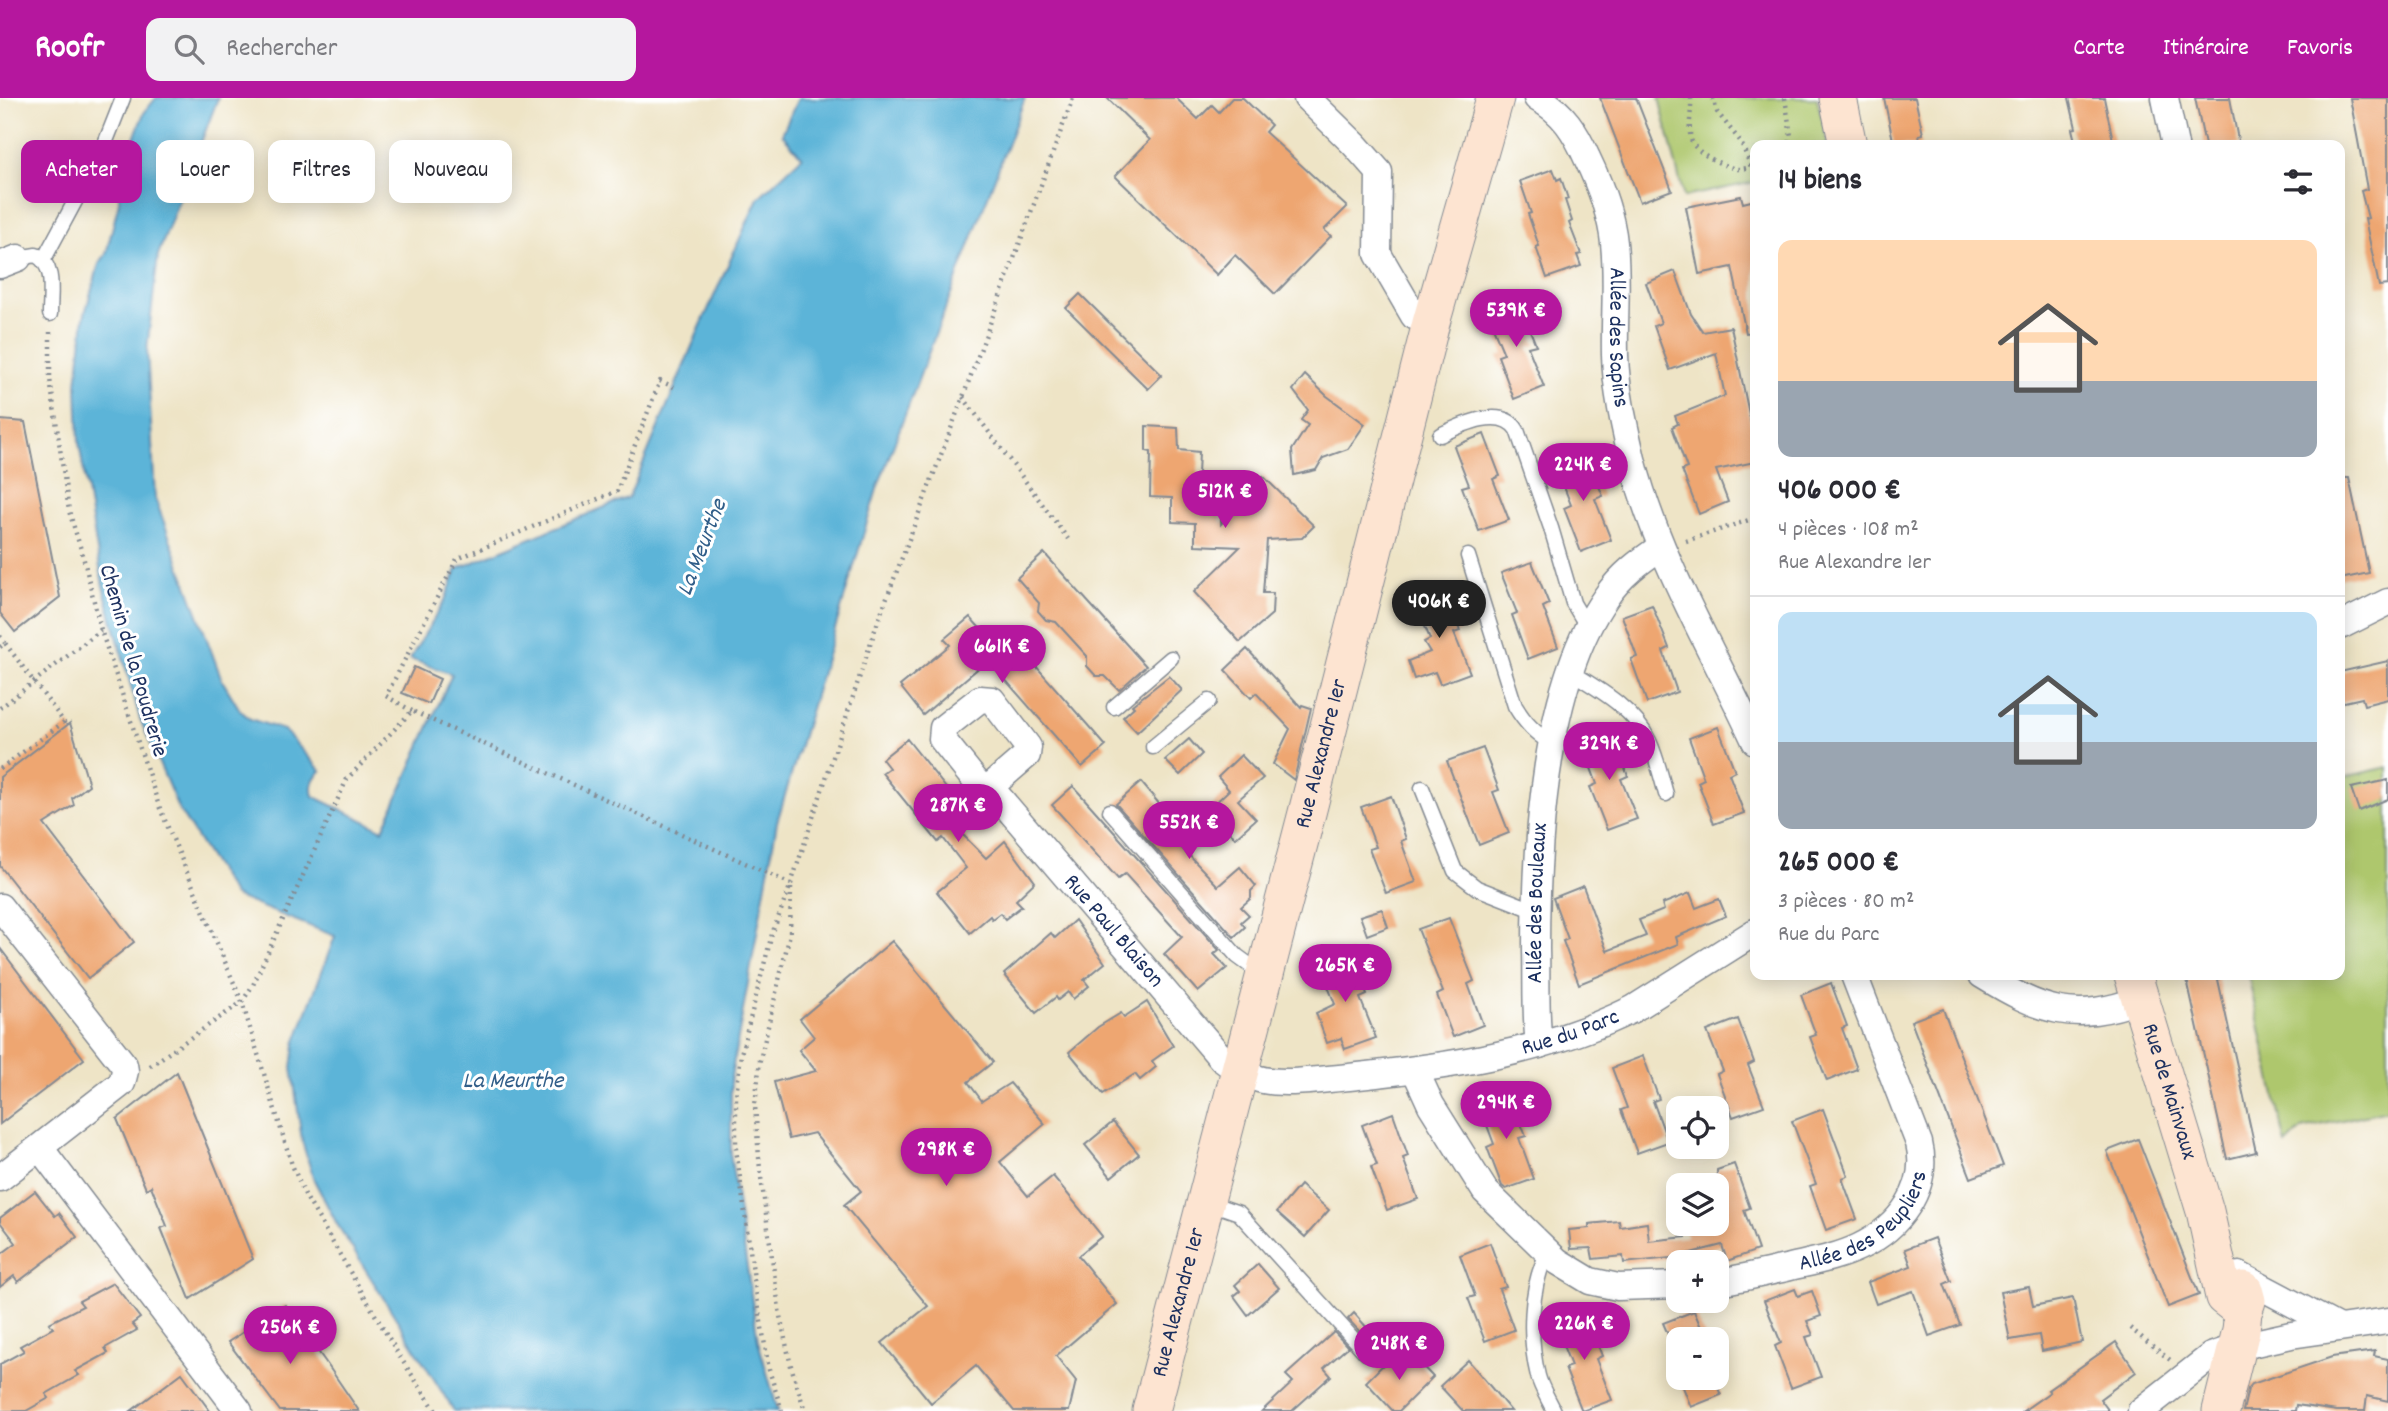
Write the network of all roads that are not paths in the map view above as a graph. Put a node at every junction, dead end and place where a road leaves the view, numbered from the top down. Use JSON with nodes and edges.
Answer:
{"nodes":[{"id":1,"x":123,"y":98,"type":"edge"},
{"id":2,"x":1307,"y":98,"type":"edge"},
{"id":3,"x":1495,"y":98,"type":"edge"},
{"id":4,"x":1537,"y":98,"type":"edge"},
{"id":5,"x":1838,"y":98,"type":"edge"},
{"id":6,"x":2165,"y":98,"type":"edge"},
{"id":7,"x":1847,"y":140,"type":"edge"},
{"id":8,"x":2174,"y":140,"type":"edge"},
{"id":9,"x":21,"y":261,"type":"edge"},
{"id":10,"x":1435,"y":309,"type":"junction"},
{"id":11,"x":50,"y":314,"type":"road end"},
{"id":12,"x":1440,"y":435,"type":"dead end"},
{"id":13,"x":1661,"y":547,"type":"junction"},
{"id":14,"x":1468,"y":556,"type":"dead end"},
{"id":15,"x":2388,"y":603,"type":"edge"},
{"id":16,"x":2345,"y":624,"type":"edge"},
{"id":17,"x":1588,"y":628,"type":"junction"},
{"id":18,"x":1171,"y":658,"type":"dead end"},
{"id":19,"x":1571,"y":672,"type":"junction"},
{"id":20,"x":1209,"y":701,"type":"dead end"},
{"id":21,"x":1114,"y":707,"type":"dead end"},
{"id":22,"x":1750,"y":731,"type":"edge"},
{"id":23,"x":1552,"y":744,"type":"junction"},
{"id":24,"x":1153,"y":747,"type":"dead end"},
{"id":25,"x":990,"y":787,"type":"dead end"},
{"id":26,"x":1422,"y":788,"type":"dead end"},
{"id":27,"x":1666,"y":794,"type":"dead end"},
{"id":28,"x":1110,"y":811,"type":"dead end"},
{"id":29,"x":0,"y":907,"type":"edge"},
{"id":30,"x":1536,"y":911,"type":"junction"},
{"id":31,"x":1750,"y":935,"type":"edge"},
{"id":32,"x":1264,"y":976,"type":"junction"},
{"id":33,"x":1856,"y":980,"type":"edge"},
{"id":34,"x":1991,"y":980,"type":"edge"},
{"id":35,"x":2137,"y":987,"type":"edge"},
{"id":36,"x":1539,"y":1045,"type":"junction"},
{"id":37,"x":1415,"y":1070,"type":"junction"},
{"id":38,"x":1239,"y":1073,"type":"junction"},
{"id":39,"x":40,"y":1148,"type":"junction"},
{"id":40,"x":0,"y":1178,"type":"edge"},
{"id":41,"x":1205,"y":1202,"type":"junction"},
{"id":42,"x":2205,"y":1210,"type":"junction"},
{"id":43,"x":1548,"y":1254,"type":"junction"},
{"id":44,"x":2239,"y":1275,"type":"junction"},
{"id":45,"x":1729,"y":1279,"type":"edge"},
{"id":46,"x":1666,"y":1285,"type":"edge"},
{"id":47,"x":2243,"y":1312,"type":"junction"},
{"id":48,"x":2388,"y":1321,"type":"edge"},
{"id":49,"x":2337,"y":1327,"type":"junction"},
{"id":50,"x":2237,"y":1348,"type":"junction"},
{"id":51,"x":1366,"y":1353,"type":"dead end"},
{"id":52,"x":239,"y":1411,"type":"edge"},
{"id":53,"x":1151,"y":1411,"type":"edge"},
{"id":54,"x":1554,"y":1411,"type":"edge"},
{"id":55,"x":2141,"y":1411,"type":"edge"},
{"id":56,"x":2221,"y":1411,"type":"edge"}],
"edges":[{"from":1,"to":9,"type":"lane"},
{"from":2,"to":10,"type":"street"},
{"from":3,"to":10,"type":"main road","name":"Rue Alexandre 1er"},
{"from":4,"to":13,"type":"street","name":"Allée des Sapins"},
{"from":5,"to":7,"type":"main road"},
{"from":6,"to":8,"type":"street"},
{"from":9,"to":11,"type":"lane"},
{"from":10,"to":32,"type":"main road","name":"Rue Alexandre 1er"},
{"from":12,"to":17,"type":"lane"},
{"from":13,"to":17,"type":"street","name":"Allée des Bouleaux"},
{"from":13,"to":22,"type":"street","name":"Allée des Sapins"},
{"from":14,"to":23,"type":"lane"},
{"from":15,"to":16,"type":"street"},
{"from":17,"to":19,"type":"street","name":"Allée des Bouleaux"},
{"from":18,"to":21,"type":"lane"},
{"from":19,"to":23,"type":"street","name":"Allée des Bouleaux"},
{"from":19,"to":27,"type":"lane"},
{"from":20,"to":24,"type":"lane"},
{"from":23,"to":30,"type":"street","name":"Allée des Bouleaux"},
{"from":25,"to":38,"type":"street","name":"Rue Paul Blaison"},
{"from":26,"to":30,"type":"lane"},
{"from":28,"to":32,"type":"lane"},
{"from":29,"to":39,"type":"street"},
{"from":30,"to":36,"type":"street","name":"Allée des Bouleaux"},
{"from":31,"to":36,"type":"street","name":"Rue du Parc"},
{"from":32,"to":38,"type":"main road","name":"Rue Alexandre 1er"},
{"from":33,"to":45,"type":"street","name":"Allée des Peupliers"},
{"from":34,"to":35,"type":"street"},
{"from":35,"to":42,"type":"main road","name":"Rue de Mainvaux"},
{"from":36,"to":37,"type":"street","name":"Rue du Parc"},
{"from":37,"to":38,"type":"street","name":"Rue du Parc"},
{"from":37,"to":43,"type":"street"},
{"from":38,"to":41,"type":"main road","name":"Rue Alexandre 1er"},
{"from":39,"to":40,"type":"street"},
{"from":39,"to":52,"type":"street"},
{"from":41,"to":51,"type":"lane"},
{"from":41,"to":53,"type":"main road","name":"Rue Alexandre 1er"},
{"from":42,"to":44,"type":"main road","name":"Rue de Mainvaux"},
{"from":42,"to":47,"type":"main road","name":"Rue de Mainvaux"},
{"from":43,"to":46,"type":"street"},
{"from":43,"to":54,"type":"lane"},
{"from":44,"to":47,"type":"main road","name":"Rue de Mainvaux"},
{"from":44,"to":49,"type":"street"},
{"from":47,"to":50,"type":"main road","name":"Rue de Mainvaux"},
{"from":48,"to":49,"type":"street"},
{"from":49,"to":50,"type":"street"},
{"from":50,"to":55,"type":"street"},
{"from":50,"to":56,"type":"main road","name":"Rue de Mainvaux"}]}
